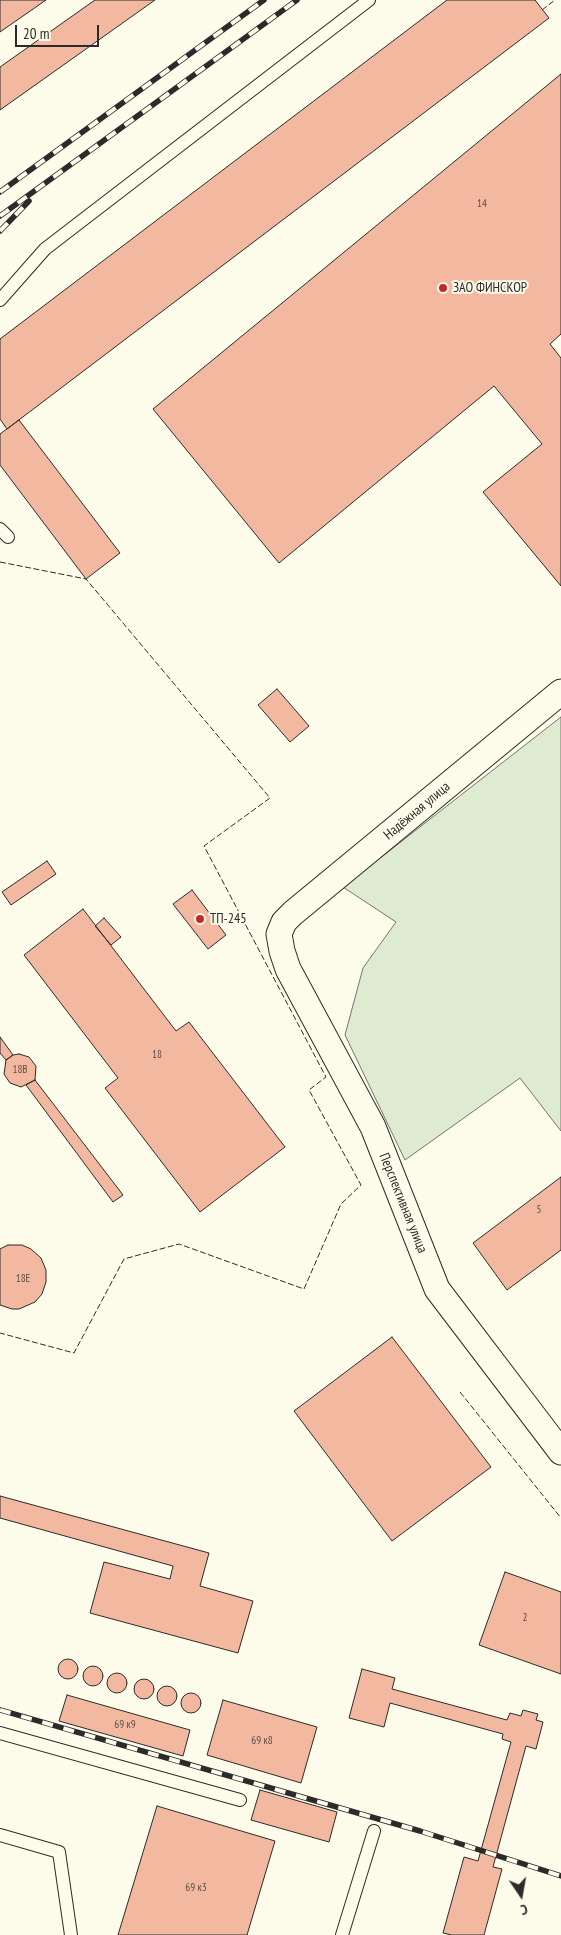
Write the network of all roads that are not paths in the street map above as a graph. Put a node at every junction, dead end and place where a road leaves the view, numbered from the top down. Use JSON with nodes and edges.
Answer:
{"nodes":[{"id":1,"x":369,"y":0,"type":"edge"},
{"id":2,"x":0,"y":300,"type":"edge"},
{"id":3,"x":561,"y":692,"type":"edge"},
{"id":4,"x":279,"y":934,"type":"joint"},
{"id":5,"x":561,"y":1452,"type":"edge"},
{"id":6,"x":0,"y":1733,"type":"edge"},
{"id":7,"x":240,"y":1800,"type":"dead end"},
{"id":8,"x":374,"y":1831,"type":"dead end"},
{"id":9,"x":0,"y":1835,"type":"edge"},
{"id":10,"x":71,"y":1935,"type":"edge"},
{"id":11,"x":342,"y":1935,"type":"edge"}],
"edges":[{"from":1,"to":2,"type":"lane"},
{"from":3,"to":4,"type":"street","name":"Надёжная улица"},
{"from":4,"to":5,"type":"street","name":"Перспективная улица"},
{"from":6,"to":7,"type":"lane"},
{"from":8,"to":11,"type":"lane"},
{"from":9,"to":10,"type":"lane"}]}
